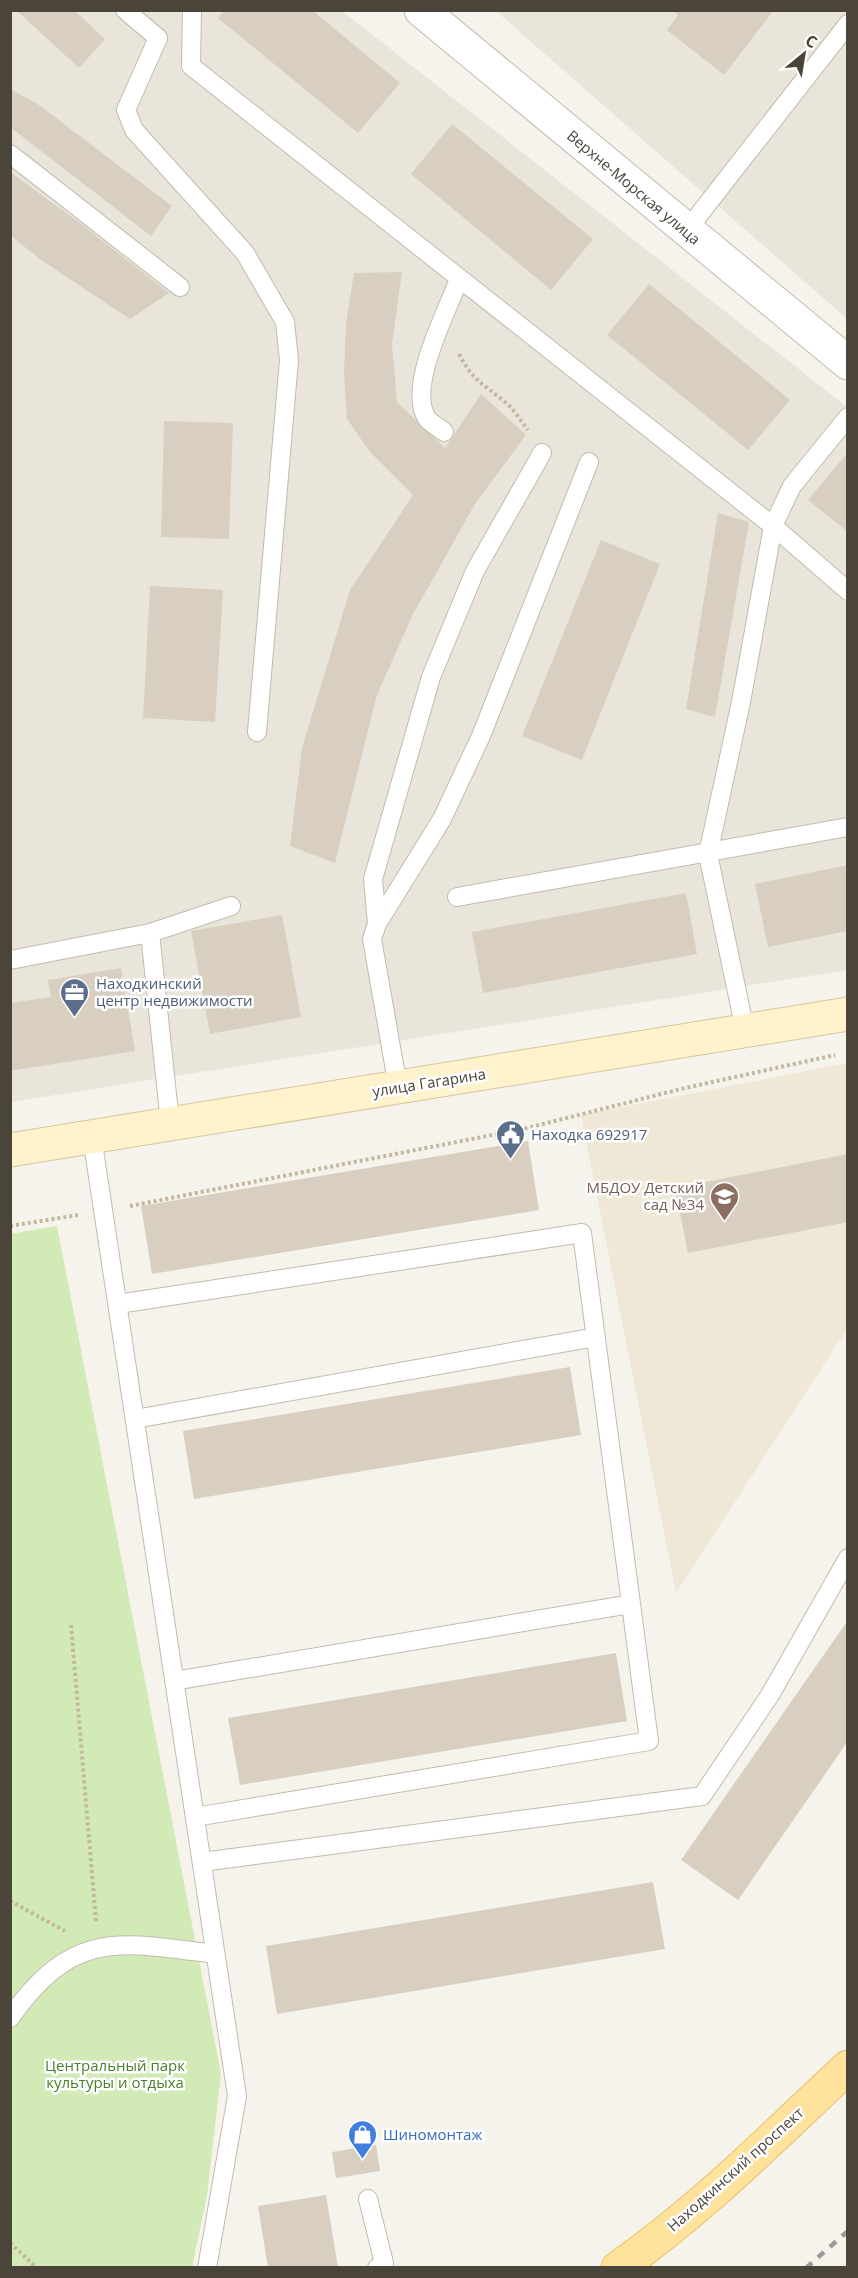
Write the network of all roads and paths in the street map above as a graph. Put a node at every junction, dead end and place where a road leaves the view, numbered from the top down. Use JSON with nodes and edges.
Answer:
{"nodes":[{"id":1,"x":125,"y":10,"type":"edge"},
{"id":2,"x":192,"y":10,"type":"edge"},
{"id":3,"x":429,"y":13,"type":"edge"},
{"id":4,"x":848,"y":24,"type":"edge"},
{"id":5,"x":10,"y":154,"type":"edge"},
{"id":6,"x":687,"y":230,"type":"junction"},
{"id":7,"x":459,"y":279,"type":"junction"},
{"id":8,"x":180,"y":287,"type":"dead end"},
{"id":9,"x":442,"y":324,"type":"junction"},
{"id":10,"x":848,"y":363,"type":"edge"},
{"id":11,"x":848,"y":417,"type":"edge"},
{"id":12,"x":444,"y":432,"type":"dead end"},
{"id":13,"x":542,"y":453,"type":"joint"},
{"id":14,"x":589,"y":462,"type":"dead end"},
{"id":15,"x":773,"y":526,"type":"junction"},
{"id":16,"x":848,"y":591,"type":"edge"},
{"id":17,"x":257,"y":732,"type":"dead end"},
{"id":18,"x":848,"y":827,"type":"edge"},
{"id":19,"x":708,"y":854,"type":"junction"},
{"id":20,"x":457,"y":897,"type":"dead end"},
{"id":21,"x":231,"y":906,"type":"dead end"},
{"id":22,"x":376,"y":924,"type":"junction"},
{"id":23,"x":150,"y":933,"type":"junction"},
{"id":24,"x":10,"y":960,"type":"edge"},
{"id":25,"x":848,"y":1014,"type":"edge"},
{"id":26,"x":745,"y":1030,"type":"junction"},
{"id":27,"x":836,"y":1054,"type":"dead end"},
{"id":28,"x":398,"y":1088,"type":"junction"},
{"id":29,"x":170,"y":1123,"type":"junction"},
{"id":30,"x":92,"y":1137,"type":"junction"},
{"id":31,"x":10,"y":1150,"type":"edge"},
{"id":32,"x":104,"y":1211,"type":"junction"},
{"id":33,"x":10,"y":1226,"type":"edge"},
{"id":34,"x":118,"y":1304,"type":"junction"},
{"id":35,"x":596,"y":1337,"type":"junction"},
{"id":36,"x":135,"y":1419,"type":"junction"},
{"id":37,"x":848,"y":1558,"type":"edge"},
{"id":38,"x":632,"y":1604,"type":"junction"},
{"id":39,"x":71,"y":1625,"type":"dead end"},
{"id":40,"x":174,"y":1682,"type":"junction"},
{"id":41,"x":195,"y":1817,"type":"junction"},
{"id":42,"x":202,"y":1862,"type":"junction"},
{"id":43,"x":10,"y":1901,"type":"edge"},
{"id":44,"x":99,"y":1948,"type":"junction"},
{"id":45,"x":216,"y":1954,"type":"junction"},
{"id":46,"x":10,"y":2018,"type":"edge"},
{"id":47,"x":848,"y":2067,"type":"edge"},
{"id":48,"x":368,"y":2199,"type":"dead end"},
{"id":49,"x":10,"y":2242,"type":"edge"},
{"id":50,"x":37,"y":2268,"type":"edge"},
{"id":51,"x":207,"y":2268,"type":"edge"},
{"id":52,"x":377,"y":2268,"type":"edge"},
{"id":53,"x":618,"y":2268,"type":"edge"}],
"edges":[{"from":1,"to":17,"type":"lane"},
{"from":2,"to":7,"type":"lane"},
{"from":3,"to":6,"type":"street","name":"Верхне-Морская улица"},
{"from":4,"to":6,"type":"lane"},
{"from":5,"to":8,"type":"lane"},
{"from":6,"to":10,"type":"street","name":"Верхне-Морская улица"},
{"from":7,"to":9,"type":"lane"},
{"from":7,"to":15,"type":"lane"},
{"from":9,"to":12,"type":"lane"},
{"from":9,"to":13,"type":"path"},
{"from":11,"to":15,"type":"lane"},
{"from":13,"to":22,"type":"lane"},
{"from":14,"to":22,"type":"lane"},
{"from":15,"to":16,"type":"lane"},
{"from":15,"to":19,"type":"lane"},
{"from":18,"to":19,"type":"lane"},
{"from":19,"to":20,"type":"lane"},
{"from":19,"to":26,"type":"lane"},
{"from":21,"to":23,"type":"lane"},
{"from":22,"to":28,"type":"lane"},
{"from":23,"to":24,"type":"lane"},
{"from":23,"to":29,"type":"lane"},
{"from":25,"to":26,"type":"main road","name":"улица Гагарина"},
{"from":26,"to":28,"type":"main road","name":"улица Гагарина"},
{"from":27,"to":32,"type":"path"},
{"from":28,"to":29,"type":"main road","name":"улица Гагарина"},
{"from":29,"to":30,"type":"main road","name":"улица Гагарина"},
{"from":30,"to":31,"type":"main road","name":"улица Гагарина"},
{"from":30,"to":32,"type":"lane"},
{"from":32,"to":33,"type":"path"},
{"from":32,"to":34,"type":"lane"},
{"from":34,"to":35,"type":"lane"},
{"from":34,"to":36,"type":"lane"},
{"from":35,"to":36,"type":"lane"},
{"from":35,"to":38,"type":"lane"},
{"from":36,"to":40,"type":"lane"},
{"from":37,"to":42,"type":"lane"},
{"from":38,"to":40,"type":"lane"},
{"from":38,"to":41,"type":"lane"},
{"from":39,"to":44,"type":"path"},
{"from":40,"to":41,"type":"lane"},
{"from":41,"to":42,"type":"lane"},
{"from":42,"to":45,"type":"lane"},
{"from":43,"to":44,"type":"path"},
{"from":44,"to":45,"type":"lane"},
{"from":44,"to":46,"type":"lane"},
{"from":45,"to":51,"type":"lane"},
{"from":47,"to":53,"type":"main road","name":"Находкинский проспект"},
{"from":48,"to":52,"type":"lane"},
{"from":49,"to":50,"type":"path"}]}
